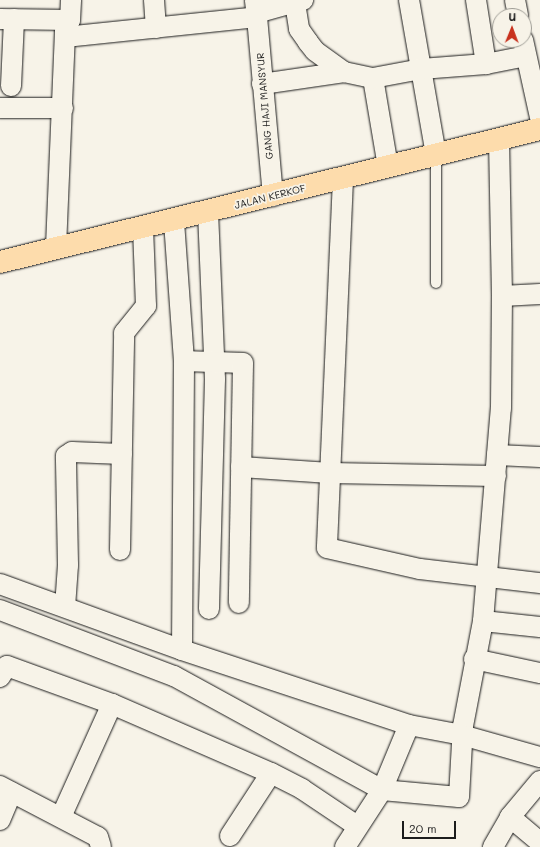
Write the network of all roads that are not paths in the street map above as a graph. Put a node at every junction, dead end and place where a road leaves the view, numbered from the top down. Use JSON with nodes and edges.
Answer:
{"nodes":[{"id":1,"x":71,"y":0,"type":"edge"},
{"id":2,"x":154,"y":0,"type":"edge"},
{"id":3,"x":409,"y":0,"type":"edge"},
{"id":4,"x":476,"y":0,"type":"edge"},
{"id":5,"x":299,"y":2,"type":"edge"},
{"id":6,"x":256,"y":10,"type":"edge"},
{"id":7,"x":7,"y":19,"type":"edge"},
{"id":8,"x":156,"y":28,"type":"junction"},
{"id":9,"x":67,"y":29,"type":"junction"},
{"id":10,"x":525,"y":48,"type":"edge"},
{"id":11,"x":486,"y":64,"type":"junction"},
{"id":12,"x":421,"y":69,"type":"junction"},
{"id":13,"x":344,"y":72,"type":"junction"},
{"id":14,"x":373,"y":78,"type":"junction"},
{"id":15,"x":262,"y":84,"type":"junction"},
{"id":16,"x":11,"y":86,"type":"dead end"},
{"id":17,"x":0,"y":108,"type":"edge"},
{"id":18,"x":63,"y":108,"type":"junction"},
{"id":19,"x":540,"y":117,"type":"edge"},
{"id":20,"x":540,"y":129,"type":"edge"},
{"id":21,"x":499,"y":139,"type":"junction"},
{"id":22,"x":436,"y":155,"type":"junction"},
{"id":23,"x":388,"y":167,"type":"junction"},
{"id":24,"x":343,"y":179,"type":"junction"},
{"id":25,"x":273,"y":196,"type":"junction"},
{"id":26,"x":208,"y":212,"type":"junction"},
{"id":27,"x":174,"y":221,"type":"junction"},
{"id":28,"x":143,"y":228,"type":"junction"},
{"id":29,"x":56,"y":247,"type":"junction"},
{"id":30,"x":0,"y":262,"type":"edge"},
{"id":31,"x":436,"y":283,"type":"dead end"},
{"id":32,"x":540,"y":294,"type":"edge"},
{"id":33,"x":502,"y":296,"type":"junction"},
{"id":34,"x":214,"y":360,"type":"junction"},
{"id":35,"x":184,"y":361,"type":"junction"},
{"id":36,"x":122,"y":454,"type":"junction"},
{"id":37,"x":497,"y":455,"type":"junction"},
{"id":38,"x":540,"y":457,"type":"edge"},
{"id":39,"x":241,"y":467,"type":"junction"},
{"id":40,"x":330,"y":473,"type":"junction"},
{"id":41,"x":496,"y":476,"type":"junction"},
{"id":42,"x":120,"y":550,"type":"dead end"},
{"id":43,"x":486,"y":578,"type":"junction"},
{"id":44,"x":211,"y":583,"type":"junction"},
{"id":45,"x":540,"y":583,"type":"edge"},
{"id":46,"x":0,"y":584,"type":"edge"},
{"id":47,"x":65,"y":606,"type":"junction"},
{"id":48,"x":210,"y":609,"type":"dead end"},
{"id":49,"x":0,"y":610,"type":"edge"},
{"id":50,"x":483,"y":621,"type":"junction"},
{"id":51,"x":540,"y":627,"type":"edge"},
{"id":52,"x":182,"y":650,"type":"junction"},
{"id":53,"x":474,"y":659,"type":"junction"},
{"id":54,"x":540,"y":674,"type":"edge"},
{"id":55,"x":0,"y":677,"type":"edge"},
{"id":56,"x":112,"y":704,"type":"junction"},
{"id":57,"x":409,"y":724,"type":"junction"},
{"id":58,"x":462,"y":735,"type":"junction"},
{"id":59,"x":540,"y":756,"type":"edge"},
{"id":60,"x":271,"y":773,"type":"junction"},
{"id":61,"x":540,"y":781,"type":"edge"},
{"id":62,"x":6,"y":789,"type":"edge"},
{"id":63,"x":382,"y":790,"type":"junction"},
{"id":64,"x":61,"y":817,"type":"junction"},
{"id":65,"x":510,"y":817,"type":"junction"},
{"id":66,"x":0,"y":820,"type":"edge"},
{"id":67,"x":357,"y":826,"type":"junction"},
{"id":68,"x":230,"y":836,"type":"dead end"},
{"id":69,"x":540,"y":842,"type":"edge"},
{"id":70,"x":101,"y":847,"type":"edge"},
{"id":71,"x":345,"y":847,"type":"edge"},
{"id":72,"x":493,"y":847,"type":"edge"}],
"edges":[{"from":1,"to":9,"type":"street"},
{"from":2,"to":8,"type":"street"},
{"from":3,"to":12,"type":"street"},
{"from":4,"to":11,"type":"street"},
{"from":5,"to":6,"type":"street"},
{"from":5,"to":13,"type":"street"},
{"from":6,"to":8,"type":"street"},
{"from":6,"to":15,"type":"street","name":"GANG HAJI MANSYUR"},
{"from":7,"to":9,"type":"street"},
{"from":7,"to":16,"type":"street"},
{"from":8,"to":9,"type":"street"},
{"from":9,"to":18,"type":"street"},
{"from":10,"to":11,"type":"street"},
{"from":10,"to":19,"type":"street"},
{"from":11,"to":12,"type":"street"},
{"from":12,"to":14,"type":"street"},
{"from":12,"to":22,"type":"street"},
{"from":13,"to":14,"type":"street"},
{"from":13,"to":15,"type":"street"},
{"from":14,"to":23,"type":"street"},
{"from":15,"to":25,"type":"street","name":"GANG HAJI MANSYUR"},
{"from":17,"to":18,"type":"street"},
{"from":18,"to":29,"type":"street"},
{"from":20,"to":21,"type":"main road","name":"JALAN KERKOF"},
{"from":21,"to":22,"type":"main road","name":"JALAN KERKOF"},
{"from":21,"to":33,"type":"street"},
{"from":22,"to":23,"type":"main road","name":"JALAN KERKOF"},
{"from":22,"to":31,"type":"lane"},
{"from":23,"to":24,"type":"main road","name":"JALAN KERKOF"},
{"from":24,"to":25,"type":"main road","name":"JALAN KERKOF"},
{"from":24,"to":40,"type":"street"},
{"from":25,"to":26,"type":"main road","name":"JALAN KERKOF"},
{"from":26,"to":27,"type":"main road","name":"JALAN KERKOF"},
{"from":26,"to":34,"type":"street"},
{"from":27,"to":28,"type":"main road","name":"JALAN KERKOF"},
{"from":27,"to":35,"type":"street"},
{"from":28,"to":29,"type":"main road","name":"JALAN KERKOF"},
{"from":28,"to":36,"type":"street"},
{"from":29,"to":30,"type":"main road","name":"JALAN KERKOF"},
{"from":32,"to":33,"type":"street"},
{"from":33,"to":37,"type":"street"},
{"from":34,"to":35,"type":"street"},
{"from":34,"to":39,"type":"street"},
{"from":34,"to":44,"type":"street"},
{"from":35,"to":52,"type":"street"},
{"from":36,"to":42,"type":"street"},
{"from":36,"to":47,"type":"street"},
{"from":37,"to":38,"type":"street"},
{"from":37,"to":41,"type":"street"},
{"from":39,"to":40,"type":"street"},
{"from":39,"to":44,"type":"street"},
{"from":40,"to":41,"type":"street"},
{"from":40,"to":43,"type":"street"},
{"from":41,"to":43,"type":"street"},
{"from":43,"to":45,"type":"street"},
{"from":43,"to":50,"type":"street"},
{"from":44,"to":48,"type":"street"},
{"from":46,"to":47,"type":"street"},
{"from":47,"to":52,"type":"street"},
{"from":49,"to":63,"type":"street"},
{"from":50,"to":51,"type":"street"},
{"from":50,"to":53,"type":"street"},
{"from":52,"to":57,"type":"street"},
{"from":53,"to":54,"type":"street"},
{"from":53,"to":58,"type":"street"},
{"from":55,"to":56,"type":"street"},
{"from":56,"to":60,"type":"street"},
{"from":56,"to":64,"type":"street"},
{"from":57,"to":58,"type":"street"},
{"from":57,"to":63,"type":"street"},
{"from":58,"to":59,"type":"street"},
{"from":58,"to":63,"type":"street"},
{"from":60,"to":67,"type":"street"},
{"from":60,"to":68,"type":"street"},
{"from":61,"to":65,"type":"street"},
{"from":62,"to":64,"type":"street"},
{"from":62,"to":66,"type":"street"},
{"from":63,"to":67,"type":"street"},
{"from":64,"to":70,"type":"street"},
{"from":65,"to":69,"type":"street"},
{"from":65,"to":72,"type":"street"},
{"from":67,"to":71,"type":"street"}]}
